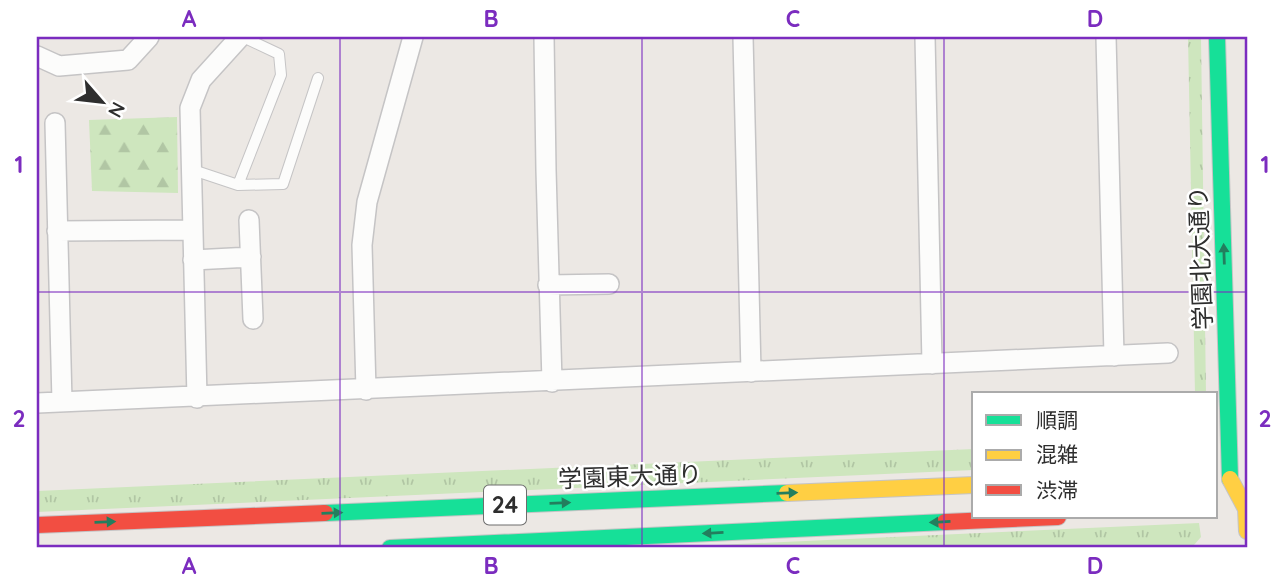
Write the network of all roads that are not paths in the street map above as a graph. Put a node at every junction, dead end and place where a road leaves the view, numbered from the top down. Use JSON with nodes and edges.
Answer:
{"nodes":[{"id":1,"x":149,"y":37,"type":"edge"},
{"id":2,"x":242,"y":37,"type":"edge"},
{"id":3,"x":413,"y":37,"type":"edge"},
{"id":4,"x":544,"y":37,"type":"edge"},
{"id":5,"x":743,"y":37,"type":"edge"},
{"id":6,"x":925,"y":37,"type":"edge"},
{"id":7,"x":1107,"y":37,"type":"edge"},
{"id":8,"x":1217,"y":37,"type":"edge"},
{"id":9,"x":37,"y":56,"type":"edge"},
{"id":10,"x":318,"y":78,"type":"dead end"},
{"id":11,"x":55,"y":123,"type":"dead end"},
{"id":12,"x":190,"y":169,"type":"junction"},
{"id":13,"x":238,"y":185,"type":"junction"},
{"id":14,"x":249,"y":220,"type":"dead end"},
{"id":15,"x":192,"y":230,"type":"junction"},
{"id":16,"x":57,"y":231,"type":"junction"},
{"id":17,"x":251,"y":257,"type":"junction"},
{"id":18,"x":193,"y":260,"type":"junction"},
{"id":19,"x":609,"y":284,"type":"dead end"},
{"id":20,"x":548,"y":285,"type":"junction"},
{"id":21,"x":253,"y":320,"type":"dead end"},
{"id":22,"x":1226,"y":322,"type":"junction"},
{"id":23,"x":1168,"y":353,"type":"dead end"},
{"id":24,"x":1114,"y":356,"type":"junction"},
{"id":25,"x":932,"y":364,"type":"junction"},
{"id":26,"x":751,"y":372,"type":"junction"},
{"id":27,"x":552,"y":382,"type":"junction"},
{"id":28,"x":366,"y":390,"type":"junction"},
{"id":29,"x":1214,"y":392,"type":"edge"},
{"id":30,"x":197,"y":398,"type":"junction"},
{"id":31,"x":62,"y":402,"type":"junction"},
{"id":32,"x":37,"y":403,"type":"edge"},
{"id":33,"x":1247,"y":478,"type":"edge"},
{"id":34,"x":1223,"y":479,"type":"edge"},
{"id":35,"x":972,"y":485,"type":"edge"},
{"id":36,"x":1247,"y":508,"type":"edge"},
{"id":37,"x":1226,"y":509,"type":"dead end"},
{"id":38,"x":1036,"y":518,"type":"edge"},
{"id":39,"x":37,"y":525,"type":"edge"},
{"id":40,"x":1247,"y":531,"type":"edge"},
{"id":41,"x":390,"y":548,"type":"edge"}],
"edges":[{"from":1,"to":9,"type":"street"},
{"from":2,"to":12,"type":"street"},
{"from":2,"to":13,"type":"lane"},
{"from":3,"to":28,"type":"street"},
{"from":4,"to":20,"type":"street"},
{"from":5,"to":26,"type":"street"},
{"from":6,"to":25,"type":"street"},
{"from":7,"to":24,"type":"street"},
{"from":22,"to":8,"type":"main road","name":"学園北大通り","one_way":true},
{"from":10,"to":13,"type":"lane"},
{"from":11,"to":16,"type":"street"},
{"from":12,"to":13,"type":"lane"},
{"from":12,"to":15,"type":"street"},
{"from":14,"to":17,"type":"street"},
{"from":15,"to":16,"type":"street"},
{"from":15,"to":18,"type":"street"},
{"from":16,"to":31,"type":"street"},
{"from":17,"to":18,"type":"street"},
{"from":17,"to":21,"type":"street"},
{"from":18,"to":30,"type":"street"},
{"from":19,"to":20,"type":"street"},
{"from":20,"to":27,"type":"street"},
{"from":22,"to":29,"type":"main road"},
{"from":22,"to":34,"type":"main road","name":"学園北大通り"},
{"from":23,"to":24,"type":"street"},
{"from":24,"to":25,"type":"street"},
{"from":25,"to":26,"type":"street"},
{"from":26,"to":27,"type":"street"},
{"from":27,"to":28,"type":"street"},
{"from":28,"to":30,"type":"street"},
{"from":30,"to":31,"type":"street"},
{"from":31,"to":32,"type":"street"},
{"from":33,"to":34,"type":"main road"},
{"from":34,"to":36,"type":"main road"},
{"from":39,"to":35,"type":"main road","name":"学園東大通り","number":"24","one_way":true},
{"from":36,"to":37,"type":"main road"},
{"from":36,"to":40,"type":"main road"},
{"from":38,"to":41,"type":"main road","number":"24","one_way":true}]}
